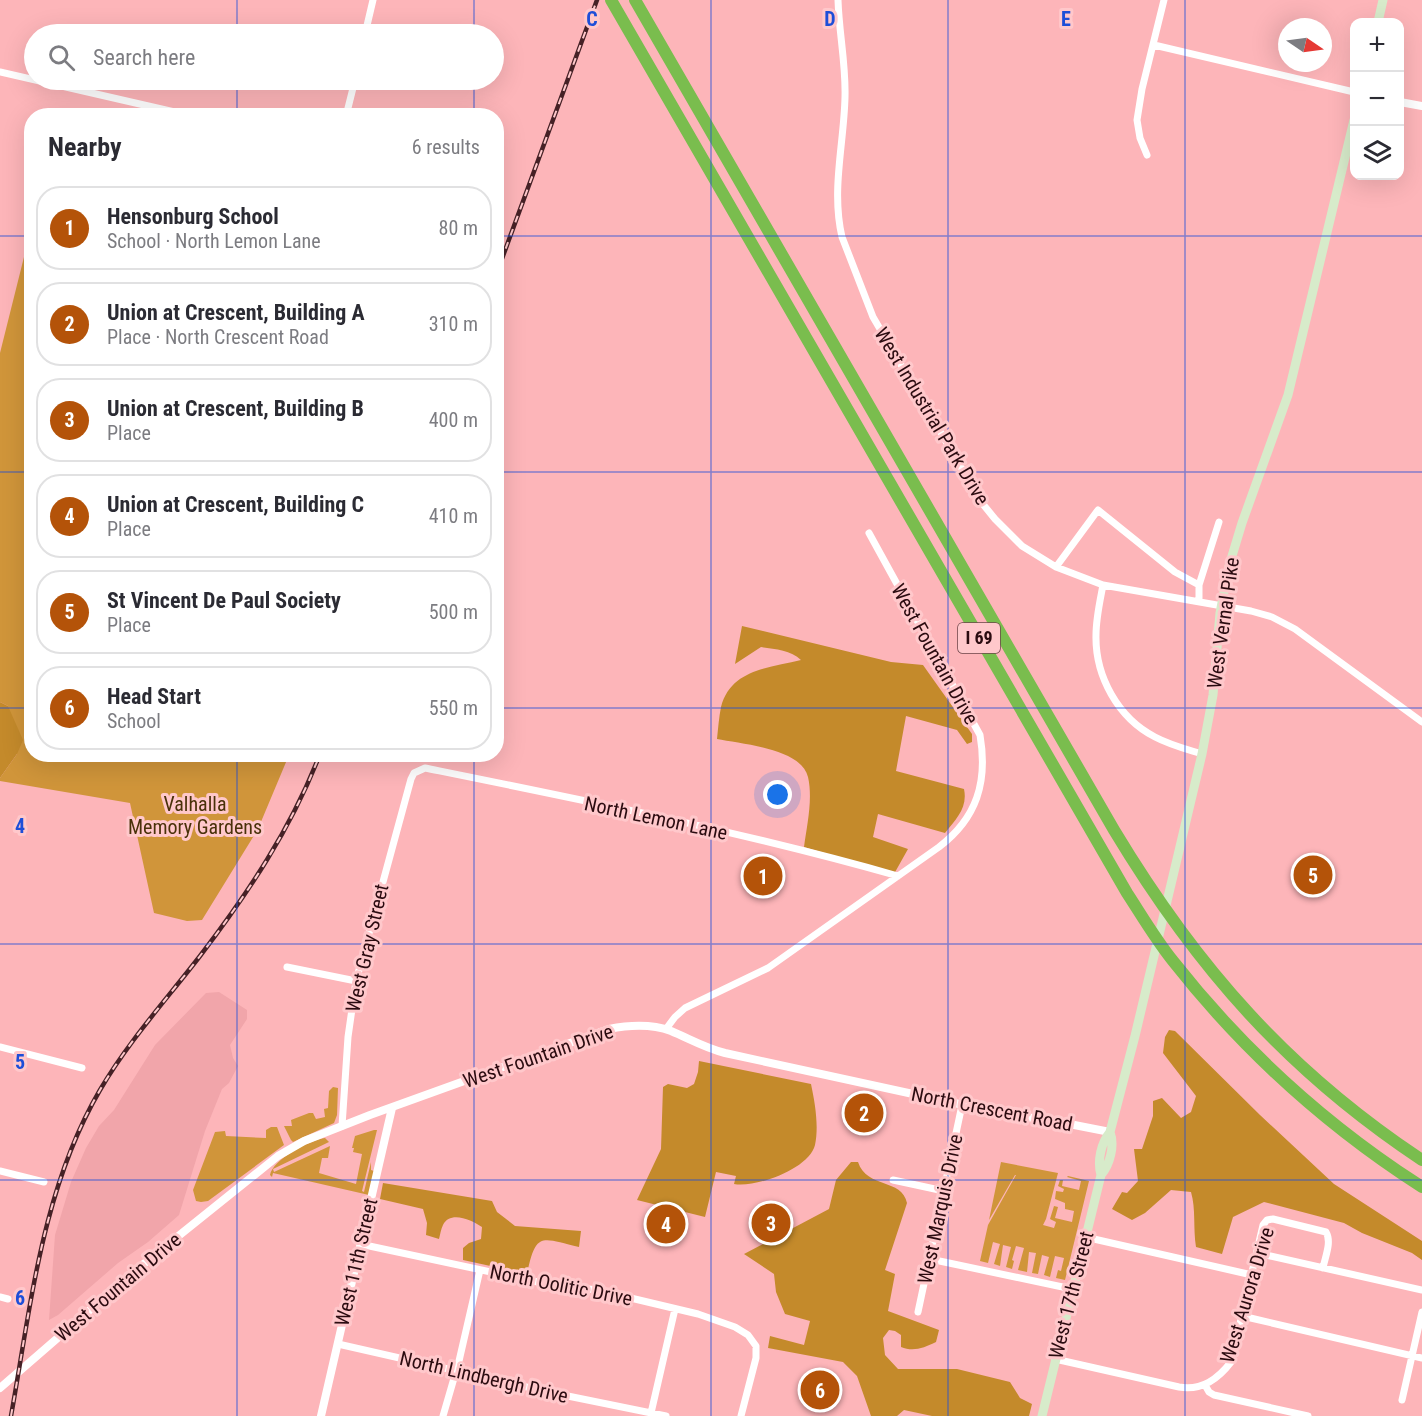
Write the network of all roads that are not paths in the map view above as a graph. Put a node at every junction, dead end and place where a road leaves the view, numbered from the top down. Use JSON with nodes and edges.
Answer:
{"nodes":[{"id":1,"x":373,"y":0,"type":"edge"},
{"id":2,"x":611,"y":0,"type":"edge"},
{"id":3,"x":635,"y":0,"type":"edge"},
{"id":4,"x":838,"y":0,"type":"edge"},
{"id":5,"x":1164,"y":0,"type":"edge"},
{"id":6,"x":1383,"y":0,"type":"edge"},
{"id":7,"x":1379,"y":18,"type":"edge"},
{"id":8,"x":367,"y":24,"type":"edge"},
{"id":9,"x":1154,"y":45,"type":"junction"},
{"id":10,"x":0,"y":72,"type":"edge"},
{"id":11,"x":24,"y":78,"type":"edge"},
{"id":12,"x":79,"y":90,"type":"edge"},
{"id":13,"x":352,"y":90,"type":"edge"},
{"id":14,"x":1350,"y":91,"type":"edge"},
{"id":15,"x":1404,"y":103,"type":"edge"},
{"id":16,"x":1422,"y":106,"type":"edge"},
{"id":17,"x":157,"y":108,"type":"edge"},
{"id":18,"x":348,"y":108,"type":"edge"},
{"id":19,"x":1353,"y":126,"type":"edge"},
{"id":20,"x":1148,"y":155,"type":"dead end"},
{"id":21,"x":1219,"y":522,"type":"dead end"},
{"id":22,"x":869,"y":533,"type":"dead end"},
{"id":23,"x":1056,"y":567,"type":"junction"},
{"id":24,"x":1103,"y":585,"type":"junction"},
{"id":25,"x":1199,"y":585,"type":"junction"},
{"id":26,"x":1199,"y":601,"type":"junction"},
{"id":27,"x":1422,"y":722,"type":"edge"},
{"id":28,"x":1202,"y":754,"type":"junction"},
{"id":29,"x":414,"y":773,"type":"joint"},
{"id":30,"x":898,"y":876,"type":"junction"},
{"id":31,"x":287,"y":967,"type":"dead end"},
{"id":32,"x":356,"y":981,"type":"junction"},
{"id":33,"x":666,"y":1029,"type":"junction"},
{"id":34,"x":0,"y":1047,"type":"edge"},
{"id":35,"x":82,"y":1068,"type":"dead end"},
{"id":36,"x":962,"y":1105,"type":"junction"},
{"id":37,"x":392,"y":1108,"type":"junction"},
{"id":38,"x":342,"y":1126,"type":"junction"},
{"id":39,"x":1110,"y":1132,"type":"junction"},
{"id":40,"x":1382,"y":1132,"type":"junction"},
{"id":41,"x":1422,"y":1149,"type":"edge"},
{"id":42,"x":1422,"y":1160,"type":"edge"},
{"id":43,"x":0,"y":1171,"type":"edge"},
{"id":44,"x":893,"y":1180,"type":"dead end"},
{"id":45,"x":44,"y":1182,"type":"dead end"},
{"id":46,"x":1422,"y":1187,"type":"edge"},
{"id":47,"x":944,"y":1191,"type":"junction"},
{"id":48,"x":1085,"y":1237,"type":"junction"},
{"id":49,"x":360,"y":1244,"type":"junction"},
{"id":50,"x":1257,"y":1254,"type":"junction"},
{"id":51,"x":930,"y":1259,"type":"junction"},
{"id":52,"x":1323,"y":1268,"type":"junction"},
{"id":53,"x":480,"y":1270,"type":"junction"},
{"id":54,"x":1252,"y":1275,"type":"junction"},
{"id":55,"x":1072,"y":1289,"type":"junction"},
{"id":56,"x":1422,"y":1290,"type":"edge"},
{"id":57,"x":675,"y":1309,"type":"junction"},
{"id":58,"x":1422,"y":1311,"type":"edge"},
{"id":59,"x":918,"y":1312,"type":"dead end"},
{"id":60,"x":1242,"y":1316,"type":"junction"},
{"id":61,"x":338,"y":1344,"type":"junction"},
{"id":62,"x":1412,"y":1355,"type":"junction"},
{"id":63,"x":1422,"y":1358,"type":"edge"},
{"id":64,"x":1055,"y":1359,"type":"junction"},
{"id":65,"x":454,"y":1370,"type":"junction"},
{"id":66,"x":1205,"y":1385,"type":"junction"},
{"id":67,"x":0,"y":1388,"type":"edge"},
{"id":68,"x":1402,"y":1400,"type":"dead end"},
{"id":69,"x":651,"y":1413,"type":"junction"},
{"id":70,"x":321,"y":1416,"type":"edge"},
{"id":71,"x":443,"y":1416,"type":"edge"},
{"id":72,"x":666,"y":1416,"type":"edge"},
{"id":73,"x":741,"y":1416,"type":"edge"},
{"id":74,"x":1041,"y":1416,"type":"edge"},
{"id":75,"x":1308,"y":1416,"type":"edge"}],
"edges":[{"from":1,"to":8,"type":"street"},
{"from":2,"to":46,"type":"highway","number":"I 69"},
{"from":3,"to":40,"type":"highway","number":"I 69"},
{"from":4,"to":23,"type":"street","name":"West Industrial Park Drive"},
{"from":5,"to":9,"type":"street"},
{"from":6,"to":7,"type":"main road"},
{"from":9,"to":14,"type":"street"},
{"from":9,"to":20,"type":"street"},
{"from":10,"to":11,"type":"street"},
{"from":12,"to":17,"type":"street"},
{"from":13,"to":18,"type":"street"},
{"from":15,"to":16,"type":"street"},
{"from":19,"to":28,"type":"main road","name":"West Vernal Pike"},
{"from":21,"to":25,"type":"street"},
{"from":22,"to":30,"type":"street","name":"West Fountain Drive"},
{"from":23,"to":24,"type":"street","name":"West Industrial Park Drive"},
{"from":23,"to":25,"type":"street"},
{"from":24,"to":26,"type":"street","name":"West Industrial Park Drive"},
{"from":24,"to":28,"type":"street"},
{"from":25,"to":26,"type":"street"},
{"from":26,"to":27,"type":"street","name":"West Industrial Park Drive"},
{"from":28,"to":39,"type":"main road","name":"West Vernal Pike"},
{"from":29,"to":30,"type":"street","name":"North Lemon Lane"},
{"from":29,"to":32,"type":"street","name":"West Gray Street"},
{"from":30,"to":33,"type":"street","name":"West Fountain Drive"},
{"from":31,"to":32,"type":"street"},
{"from":32,"to":38,"type":"street","name":"West Gray Street"},
{"from":33,"to":36,"type":"street","name":"North Crescent Road"},
{"from":33,"to":37,"type":"street","name":"West Fountain Drive"},
{"from":34,"to":35,"type":"street"},
{"from":36,"to":39,"type":"street","name":"North Crescent Road"},
{"from":36,"to":47,"type":"street","name":"West Marquis Drive"},
{"from":37,"to":38,"type":"street","name":"West Fountain Drive"},
{"from":37,"to":49,"type":"street","name":"West 11th Street"},
{"from":38,"to":67,"type":"street","name":"West Fountain Drive"},
{"from":39,"to":48,"type":"main road","name":"West 17th Street"},
{"from":40,"to":41,"type":"highway"},
{"from":40,"to":42,"type":"highway","number":"I 69"},
{"from":43,"to":45,"type":"street"},
{"from":44,"to":47,"type":"street"},
{"from":47,"to":51,"type":"street","name":"West Marquis Drive"},
{"from":48,"to":54,"type":"street"},
{"from":48,"to":55,"type":"main road","name":"West 17th Street"},
{"from":49,"to":53,"type":"street","name":"North Oolitic Drive"},
{"from":49,"to":61,"type":"street","name":"West 11th Street"},
{"from":50,"to":52,"type":"street"},
{"from":50,"to":52,"type":"street","name":"West Aurora Drive"},
{"from":50,"to":54,"type":"street","name":"West Aurora Drive"},
{"from":51,"to":55,"type":"street"},
{"from":51,"to":59,"type":"street","name":"West Marquis Drive"},
{"from":52,"to":56,"type":"street"},
{"from":53,"to":57,"type":"street","name":"North Oolitic Drive"},
{"from":53,"to":65,"type":"street"},
{"from":54,"to":60,"type":"street","name":"West Aurora Drive"},
{"from":55,"to":64,"type":"main road","name":"West 17th Street"},
{"from":57,"to":69,"type":"street"},
{"from":57,"to":73,"type":"street","name":"North Oolitic Drive"},
{"from":58,"to":62,"type":"street"},
{"from":60,"to":62,"type":"street"},
{"from":60,"to":66,"type":"street","name":"West Aurora Drive"},
{"from":61,"to":65,"type":"street","name":"North Lindbergh Drive"},
{"from":61,"to":70,"type":"street","name":"West 11th Street"},
{"from":62,"to":63,"type":"street"},
{"from":62,"to":68,"type":"street"},
{"from":64,"to":66,"type":"street"},
{"from":64,"to":74,"type":"main road","name":"West 17th Street"},
{"from":65,"to":69,"type":"street","name":"North Lindbergh Drive"},
{"from":65,"to":71,"type":"street"},
{"from":66,"to":75,"type":"street"},
{"from":69,"to":72,"type":"street","name":"North Lindbergh Drive"}]}
